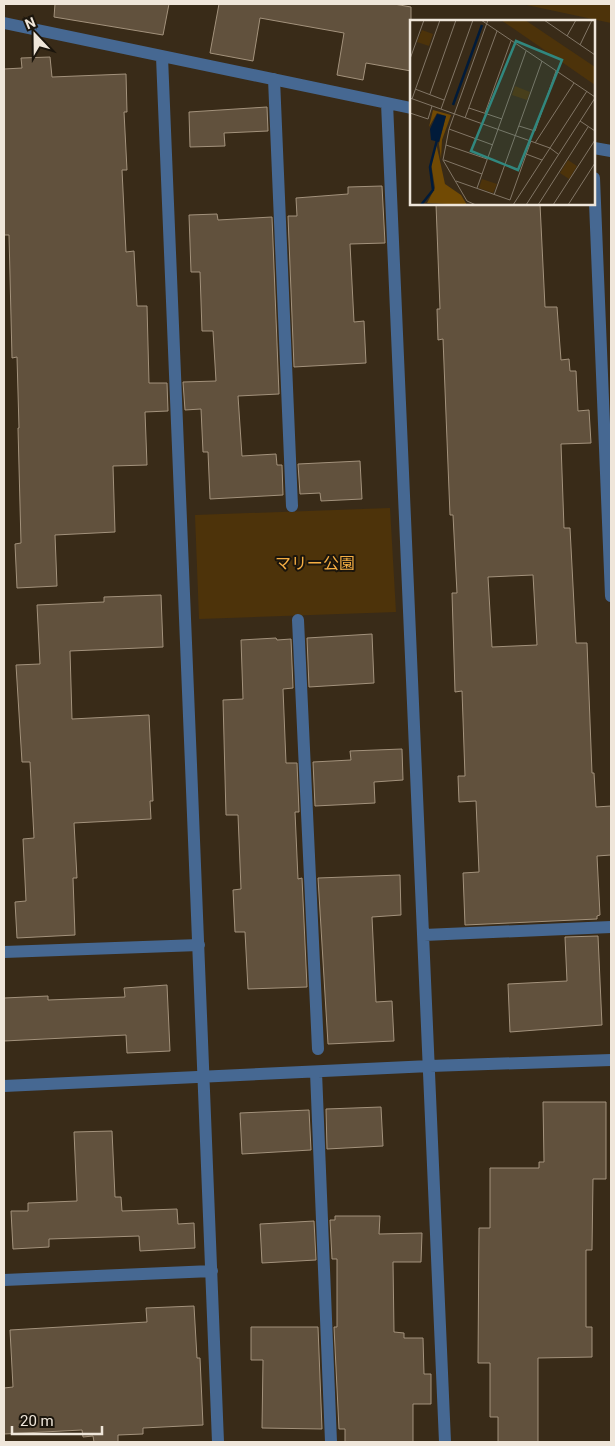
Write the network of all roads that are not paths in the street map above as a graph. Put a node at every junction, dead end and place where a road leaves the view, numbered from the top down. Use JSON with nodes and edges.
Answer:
{"nodes":[{"id":1,"x":4,"y":24,"type":"edge"},
{"id":2,"x":162,"y":57,"type":"junction"},
{"id":3,"x":274,"y":79,"type":"junction"},
{"id":4,"x":387,"y":103,"type":"junction"},
{"id":5,"x":410,"y":108,"type":"edge"},
{"id":6,"x":595,"y":148,"type":"edge"},
{"id":7,"x":611,"y":151,"type":"edge"},
{"id":8,"x":595,"y":203,"type":"edge"},
{"id":9,"x":292,"y":506,"type":"dead end"},
{"id":10,"x":611,"y":596,"type":"edge"},
{"id":11,"x":298,"y":620,"type":"dead end"},
{"id":12,"x":611,"y":927,"type":"edge"},
{"id":13,"x":424,"y":935,"type":"junction"},
{"id":14,"x":199,"y":945,"type":"junction"},
{"id":15,"x":4,"y":952,"type":"edge"},
{"id":16,"x":318,"y":1049,"type":"dead end"},
{"id":17,"x":611,"y":1060,"type":"edge"},
{"id":18,"x":430,"y":1066,"type":"junction"},
{"id":19,"x":316,"y":1072,"type":"junction"},
{"id":20,"x":203,"y":1078,"type":"junction"},
{"id":21,"x":4,"y":1086,"type":"edge"},
{"id":22,"x":212,"y":1271,"type":"junction"},
{"id":23,"x":4,"y":1280,"type":"edge"},
{"id":24,"x":218,"y":1442,"type":"edge"},
{"id":25,"x":331,"y":1442,"type":"edge"},
{"id":26,"x":445,"y":1442,"type":"edge"}],
"edges":[{"from":1,"to":2,"type":"street"},
{"from":2,"to":3,"type":"street"},
{"from":2,"to":14,"type":"street"},
{"from":3,"to":4,"type":"street"},
{"from":3,"to":9,"type":"street"},
{"from":4,"to":5,"type":"street"},
{"from":4,"to":13,"type":"street"},
{"from":6,"to":7,"type":"street"},
{"from":8,"to":10,"type":"street"},
{"from":11,"to":16,"type":"street"},
{"from":12,"to":13,"type":"street"},
{"from":13,"to":18,"type":"street"},
{"from":14,"to":15,"type":"street"},
{"from":14,"to":20,"type":"street"},
{"from":17,"to":18,"type":"street"},
{"from":18,"to":19,"type":"street"},
{"from":18,"to":26,"type":"street"},
{"from":19,"to":20,"type":"street"},
{"from":19,"to":25,"type":"street"},
{"from":20,"to":21,"type":"street"},
{"from":20,"to":22,"type":"street"},
{"from":22,"to":23,"type":"street"},
{"from":22,"to":24,"type":"street"}]}
